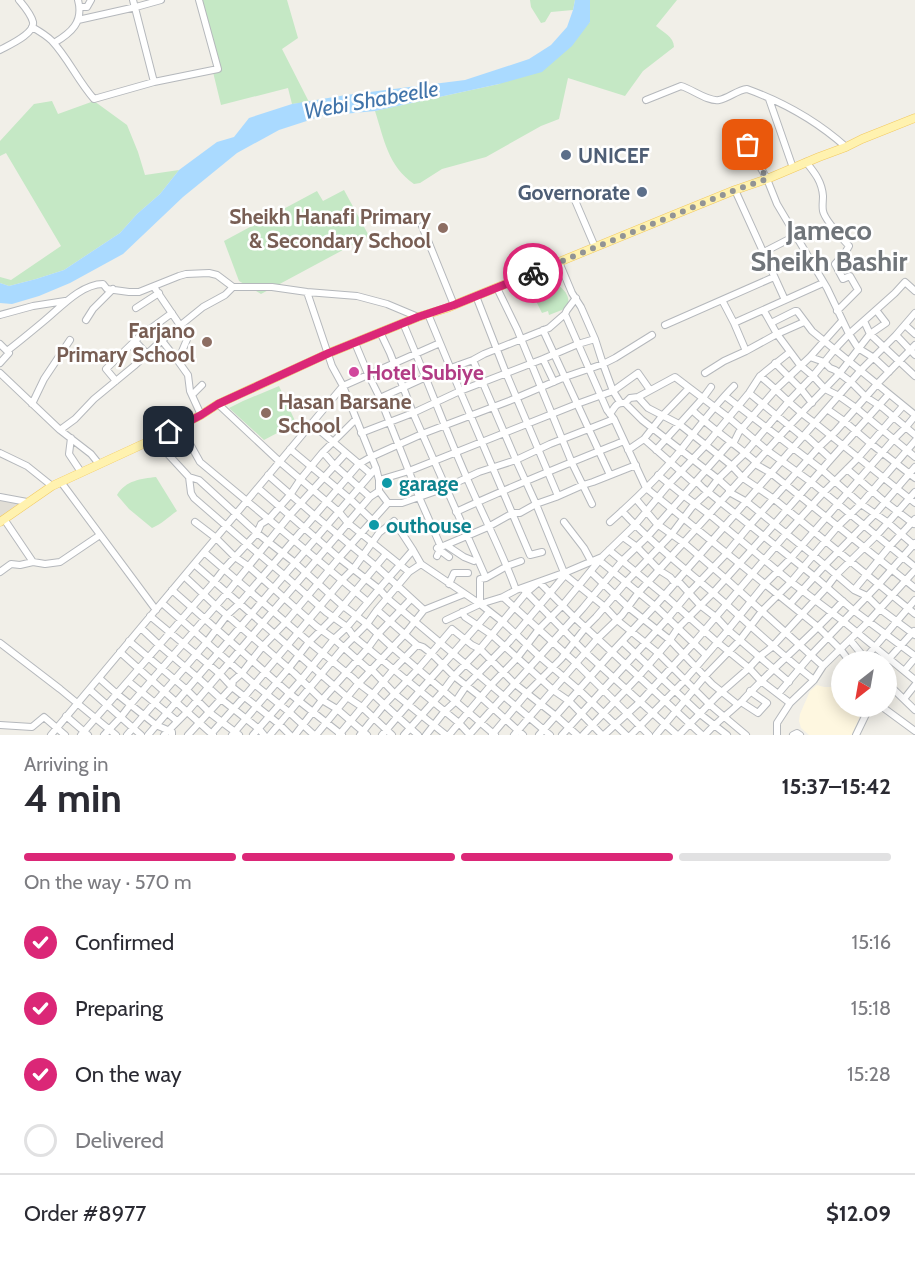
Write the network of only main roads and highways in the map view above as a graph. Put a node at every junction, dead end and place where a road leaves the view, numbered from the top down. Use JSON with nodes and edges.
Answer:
{"nodes":[{"id":1,"x":915,"y":118,"type":"edge"},
{"id":2,"x":2,"y":520,"type":"edge"}],
"edges":[{"from":1,"to":2,"type":"main road"}]}
